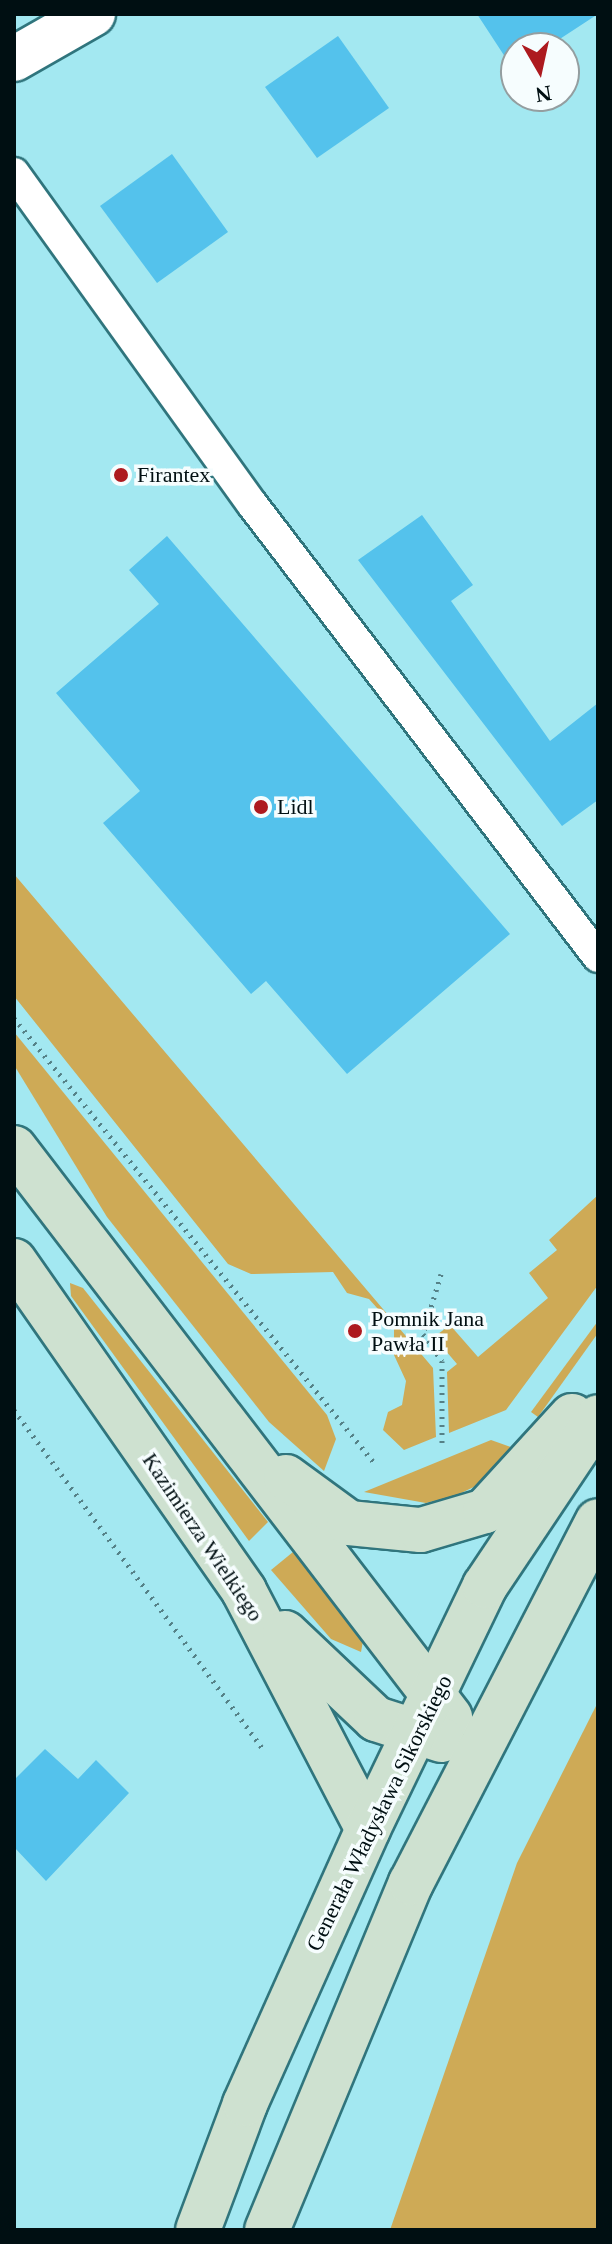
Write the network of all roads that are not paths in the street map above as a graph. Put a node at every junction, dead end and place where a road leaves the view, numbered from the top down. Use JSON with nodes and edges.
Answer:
{"nodes":[{"id":1,"x":93,"y":14,"type":"edge"},
{"id":2,"x":14,"y":59,"type":"edge"},
{"id":3,"x":14,"y":173,"type":"edge"},
{"id":4,"x":598,"y":957,"type":"edge"},
{"id":5,"x":14,"y":1148,"type":"edge"},
{"id":6,"x":14,"y":1261,"type":"edge"},
{"id":7,"x":598,"y":1387,"type":"edge"},
{"id":8,"x":598,"y":1417,"type":"edge"},
{"id":9,"x":242,"y":1440,"type":"junction"},
{"id":10,"x":598,"y":1521,"type":"edge"},
{"id":11,"x":244,"y":1591,"type":"junction"},
{"id":12,"x":425,"y":1717,"type":"junction"},
{"id":13,"x":478,"y":1749,"type":"junction"},
{"id":14,"x":368,"y":1829,"type":"junction"},
{"id":15,"x":198,"y":2230,"type":"edge"},
{"id":16,"x":267,"y":2230,"type":"edge"}],
"edges":[{"from":1,"to":2,"type":"street"},
{"from":3,"to":4,"type":"lane"},
{"from":5,"to":9,"type":"street"},
{"from":6,"to":11,"type":"street","name":"Kazimierza Wielkiego"},
{"from":7,"to":9,"type":"street"},
{"from":8,"to":12,"type":"street","name":"Generała Władysława Sikorskiego"},
{"from":9,"to":12,"type":"street"},
{"from":10,"to":13,"type":"street"},
{"from":11,"to":12,"type":"street"},
{"from":11,"to":14,"type":"street","name":"Kazimierza Wielkiego"},
{"from":12,"to":13,"type":"street"},
{"from":12,"to":14,"type":"street","name":"Generała Władysława Sikorskiego"},
{"from":13,"to":16,"type":"street"},
{"from":14,"to":15,"type":"street","name":"Generała Władysława Sikorskiego"}]}
